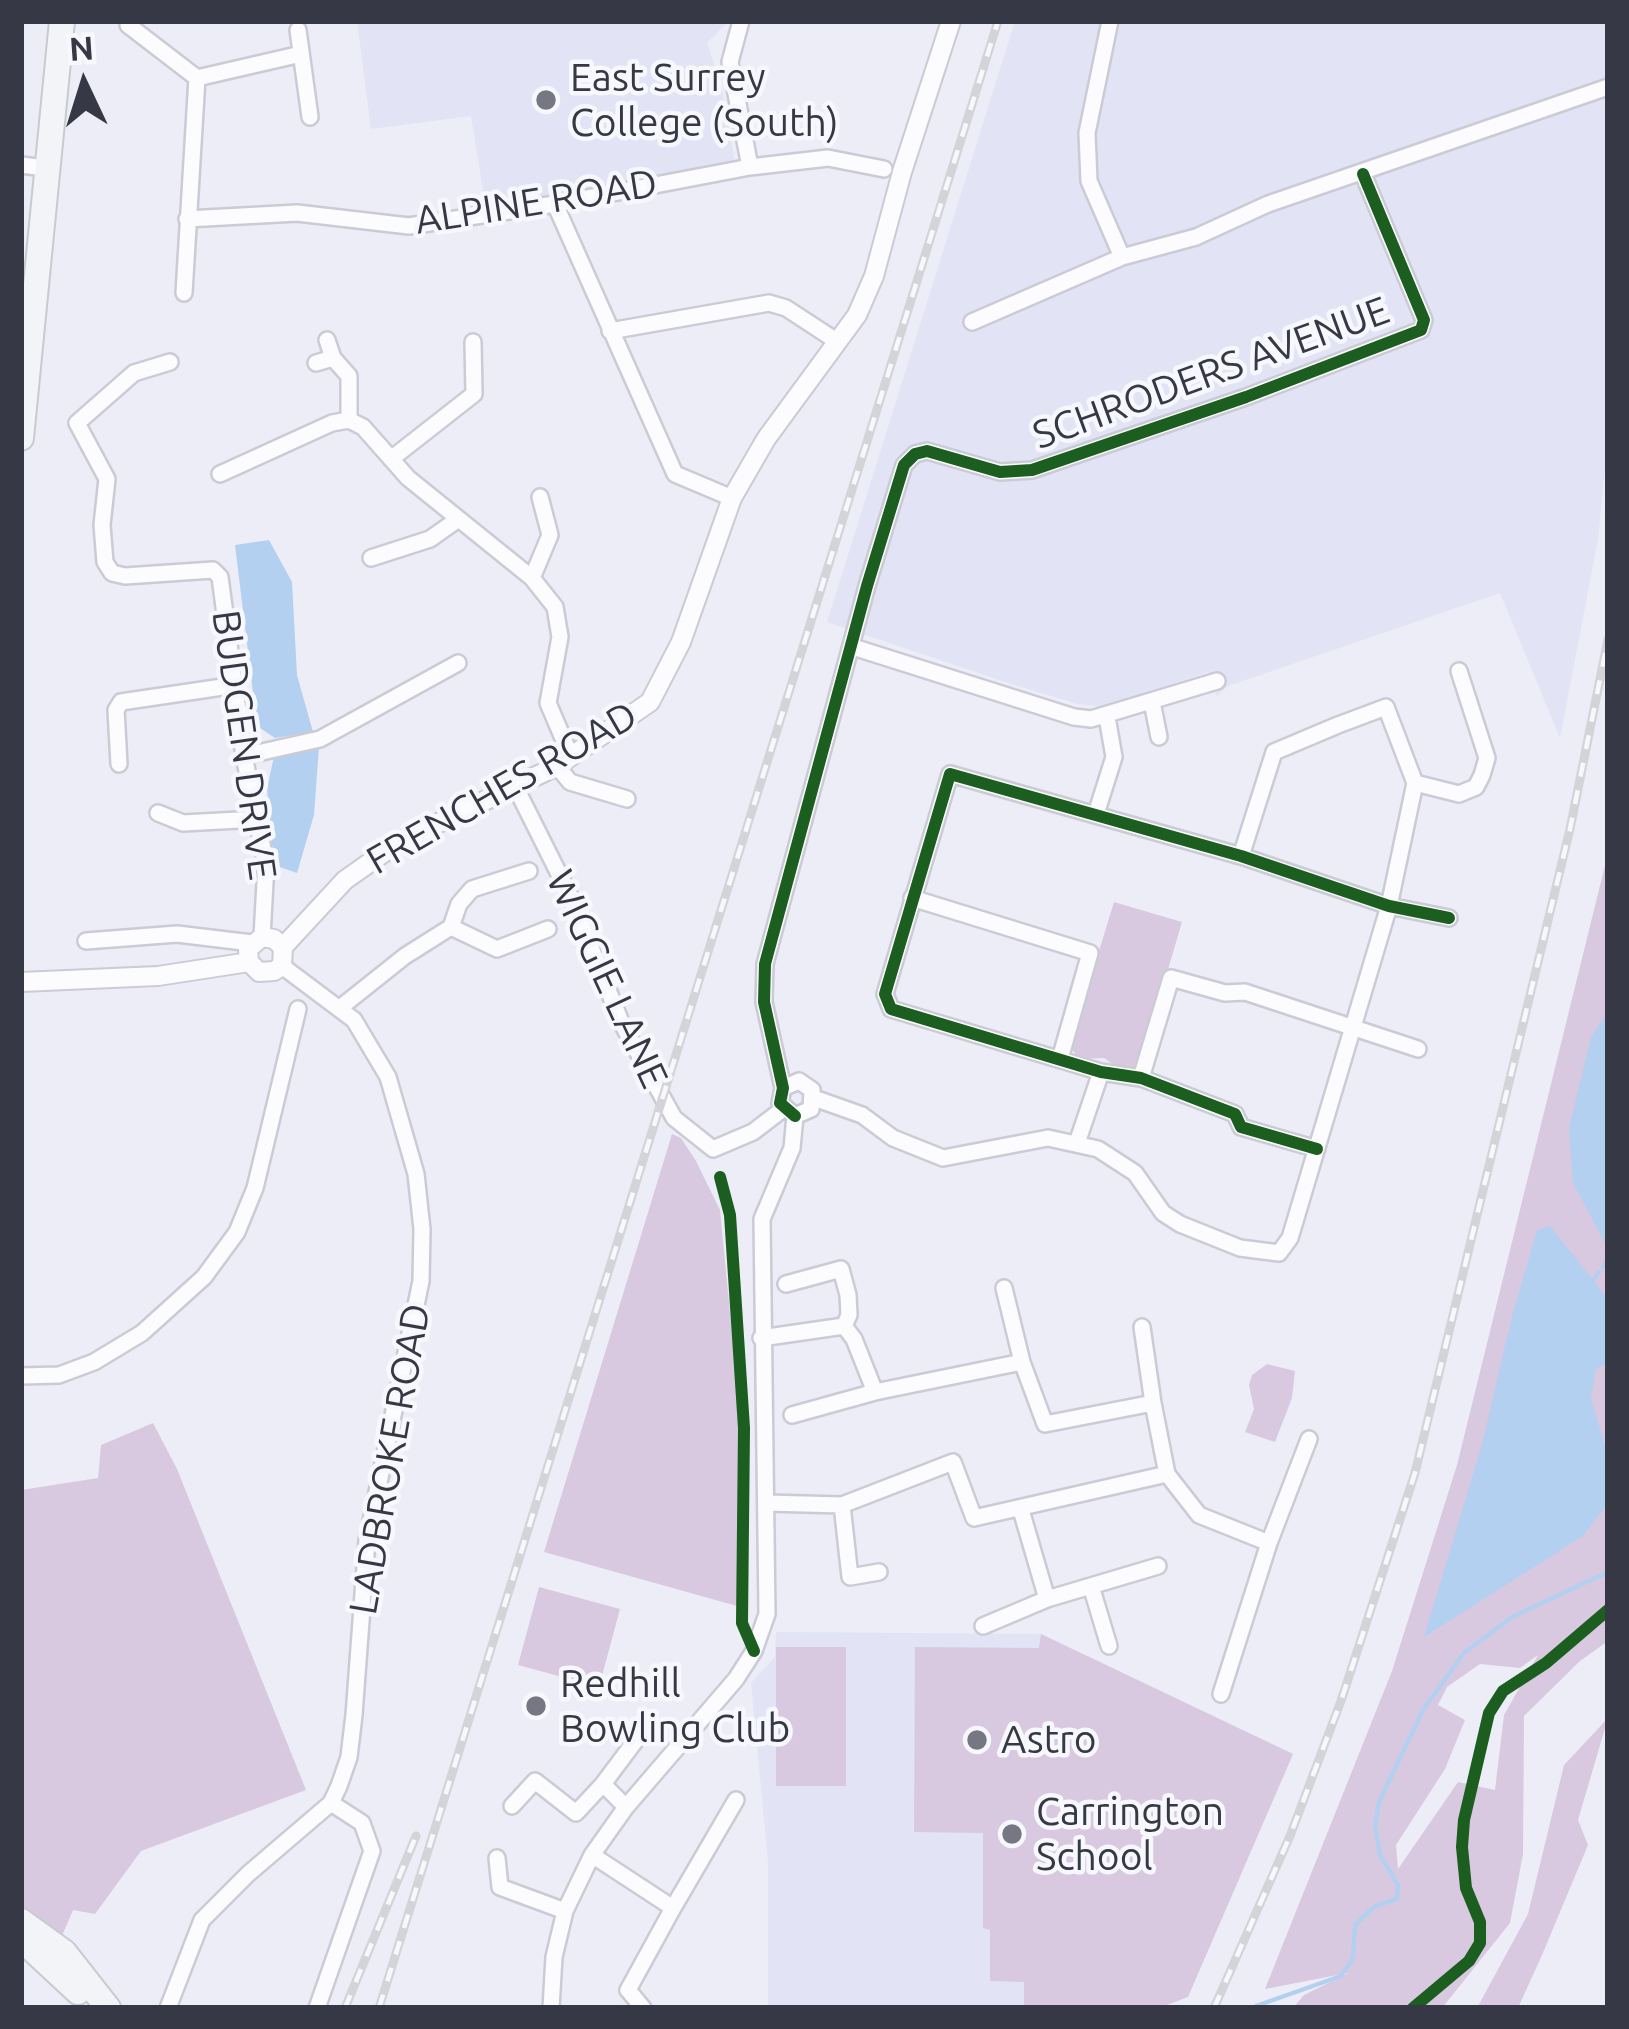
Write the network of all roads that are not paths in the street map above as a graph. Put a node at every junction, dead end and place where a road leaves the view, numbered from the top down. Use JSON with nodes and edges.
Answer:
{"nodes":[{"id":1,"x":62,"y":21,"type":"edge"},
{"id":2,"x":741,"y":21,"type":"edge"},
{"id":3,"x":951,"y":21,"type":"edge"},
{"id":4,"x":1109,"y":21,"type":"edge"},
{"id":5,"x":128,"y":25,"type":"dead end"},
{"id":6,"x":298,"y":30,"type":"dead end"},
{"id":7,"x":301,"y":54,"type":"junction"},
{"id":8,"x":197,"y":78,"type":"junction"},
{"id":9,"x":1608,"y":87,"type":"edge"},
{"id":10,"x":310,"y":117,"type":"dead end"},
{"id":11,"x":33,"y":166,"type":"edge"},
{"id":12,"x":750,"y":167,"type":"junction"},
{"id":13,"x":884,"y":169,"type":"dead end"},
{"id":14,"x":1363,"y":174,"type":"junction"},
{"id":15,"x":555,"y":205,"type":"junction"},
{"id":16,"x":187,"y":219,"type":"junction"},
{"id":17,"x":1122,"y":257,"type":"junction"},
{"id":18,"x":184,"y":293,"type":"dead end"},
{"id":19,"x":972,"y":322,"type":"dead end"},
{"id":20,"x":610,"y":331,"type":"junction"},
{"id":21,"x":327,"y":340,"type":"dead end"},
{"id":22,"x":838,"y":341,"type":"junction"},
{"id":23,"x":473,"y":342,"type":"dead end"},
{"id":24,"x":333,"y":358,"type":"junction"},
{"id":25,"x":170,"y":362,"type":"dead end"},
{"id":26,"x":316,"y":364,"type":"dead end"},
{"id":27,"x":350,"y":420,"type":"junction"},
{"id":28,"x":21,"y":438,"type":"edge"},
{"id":29,"x":392,"y":459,"type":"junction"},
{"id":30,"x":220,"y":474,"type":"dead end"},
{"id":31,"x":540,"y":497,"type":"dead end"},
{"id":32,"x":732,"y":499,"type":"junction"},
{"id":33,"x":458,"y":520,"type":"junction"},
{"id":34,"x":371,"y":558,"type":"dead end"},
{"id":35,"x":532,"y":578,"type":"junction"},
{"id":36,"x":853,"y":647,"type":"junction"},
{"id":37,"x":458,"y":663,"type":"dead end"},
{"id":38,"x":1459,"y":671,"type":"dead end"},
{"id":39,"x":1217,"y":681,"type":"dead end"},
{"id":40,"x":236,"y":685,"type":"junction"},
{"id":41,"x":1152,"y":702,"type":"junction"},
{"id":42,"x":1107,"y":717,"type":"junction"},
{"id":43,"x":1159,"y":737,"type":"dead end"},
{"id":44,"x":244,"y":756,"type":"junction"},
{"id":45,"x":119,"y":764,"type":"dead end"},
{"id":46,"x":566,"y":768,"type":"junction"},
{"id":47,"x":1424,"y":784,"type":"junction"},
{"id":48,"x":515,"y":786,"type":"junction"},
{"id":49,"x":626,"y":800,"type":"dead end"},
{"id":50,"x":158,"y":813,"type":"dead end"},
{"id":51,"x":1096,"y":814,"type":"junction"},
{"id":52,"x":258,"y":820,"type":"junction"},
{"id":53,"x":1241,"y":856,"type":"junction"},
{"id":54,"x":529,"y":871,"type":"dead end"},
{"id":55,"x":912,"y":898,"type":"junction"},
{"id":56,"x":1389,"y":906,"type":"junction"},
{"id":57,"x":1449,"y":918,"type":"dead end"},
{"id":58,"x":451,"y":927,"type":"junction"},
{"id":59,"x":548,"y":929,"type":"dead end"},
{"id":60,"x":86,"y":940,"type":"dead end"},
{"id":61,"x":254,"y":948,"type":"junction"},
{"id":62,"x":282,"y":957,"type":"junction"},
{"id":63,"x":21,"y":982,"type":"edge"},
{"id":64,"x":341,"y":1007,"type":"junction"},
{"id":65,"x":298,"y":1009,"type":"dead end"},
{"id":66,"x":1353,"y":1028,"type":"junction"},
{"id":67,"x":1418,"y":1048,"type":"dead end"},
{"id":68,"x":1060,"y":1059,"type":"junction"},
{"id":69,"x":1101,"y":1072,"type":"junction"},
{"id":70,"x":1141,"y":1078,"type":"junction"},
{"id":71,"x":783,"y":1088,"type":"junction"},
{"id":72,"x":814,"y":1098,"type":"junction"},
{"id":73,"x":789,"y":1112,"type":"junction"},
{"id":74,"x":1077,"y":1143,"type":"junction"},
{"id":75,"x":1317,"y":1150,"type":"junction"},
{"id":76,"x":786,"y":1284,"type":"dead end"},
{"id":77,"x":1004,"y":1288,"type":"dead end"},
{"id":78,"x":844,"y":1326,"type":"junction"},
{"id":79,"x":1142,"y":1327,"type":"dead end"},
{"id":80,"x":761,"y":1338,"type":"junction"},
{"id":81,"x":1022,"y":1362,"type":"junction"},
{"id":82,"x":21,"y":1376,"type":"edge"},
{"id":83,"x":875,"y":1392,"type":"junction"},
{"id":84,"x":1153,"y":1403,"type":"junction"},
{"id":85,"x":792,"y":1415,"type":"dead end"},
{"id":86,"x":1309,"y":1439,"type":"dead end"},
{"id":87,"x":1166,"y":1474,"type":"junction"},
{"id":88,"x":767,"y":1503,"type":"junction"},
{"id":89,"x":842,"y":1505,"type":"junction"},
{"id":90,"x":1021,"y":1510,"type":"junction"},
{"id":91,"x":1269,"y":1543,"type":"junction"},
{"id":92,"x":1158,"y":1566,"type":"dead end"},
{"id":93,"x":879,"y":1572,"type":"dead end"},
{"id":94,"x":1091,"y":1586,"type":"junction"},
{"id":95,"x":1047,"y":1599,"type":"junction"},
{"id":96,"x":983,"y":1626,"type":"dead end"},
{"id":97,"x":1109,"y":1646,"type":"dead end"},
{"id":98,"x":1221,"y":1694,"type":"dead end"},
{"id":99,"x":636,"y":1740,"type":"dead end"},
{"id":100,"x":603,"y":1784,"type":"junction"},
{"id":101,"x":736,"y":1800,"type":"dead end"},
{"id":102,"x":331,"y":1803,"type":"junction"},
{"id":103,"x":512,"y":1806,"type":"dead end"},
{"id":104,"x":626,"y":1807,"type":"junction"},
{"id":105,"x":592,"y":1855,"type":"junction"},
{"id":106,"x":497,"y":1858,"type":"dead end"},
{"id":107,"x":673,"y":1908,"type":"junction"},
{"id":108,"x":565,"y":1911,"type":"junction"},
{"id":109,"x":21,"y":1921,"type":"edge"},
{"id":110,"x":21,"y":1940,"type":"edge"},
{"id":111,"x":90,"y":2008,"type":"edge"},
{"id":112,"x":108,"y":2008,"type":"edge"},
{"id":113,"x":168,"y":2008,"type":"edge"},
{"id":114,"x":317,"y":2008,"type":"edge"},
{"id":115,"x":550,"y":2008,"type":"edge"},
{"id":116,"x":643,"y":2008,"type":"edge"}],
"edges":[{"from":1,"to":11,"type":"main road"},
{"from":2,"to":12,"type":"street"},
{"from":3,"to":22,"type":"street","name":"FRENCHES ROAD"},
{"from":4,"to":17,"type":"street"},
{"from":5,"to":8,"type":"street"},
{"from":6,"to":7,"type":"street"},
{"from":7,"to":8,"type":"street"},
{"from":7,"to":10,"type":"street"},
{"from":8,"to":16,"type":"street"},
{"from":9,"to":14,"type":"street"},
{"from":11,"to":28,"type":"main road"},
{"from":12,"to":13,"type":"street","name":"ALPINE ROAD"},
{"from":12,"to":15,"type":"street","name":"ALPINE ROAD"},
{"from":14,"to":17,"type":"street"},
{"from":14,"to":36,"type":"street","name":"SCHRODERS AVENUE"},
{"from":15,"to":16,"type":"street","name":"ALPINE ROAD"},
{"from":15,"to":20,"type":"street"},
{"from":16,"to":18,"type":"street"},
{"from":17,"to":19,"type":"street"},
{"from":20,"to":22,"type":"street"},
{"from":20,"to":32,"type":"street"},
{"from":21,"to":24,"type":"street"},
{"from":22,"to":32,"type":"street","name":"FRENCHES ROAD"},
{"from":23,"to":29,"type":"street"},
{"from":24,"to":26,"type":"street"},
{"from":24,"to":27,"type":"street"},
{"from":25,"to":40,"type":"street","name":"BUDGEN DRIVE"},
{"from":27,"to":29,"type":"street"},
{"from":27,"to":30,"type":"street"},
{"from":29,"to":33,"type":"street"},
{"from":31,"to":35,"type":"street"},
{"from":32,"to":46,"type":"street","name":"FRENCHES ROAD"},
{"from":33,"to":34,"type":"street"},
{"from":33,"to":35,"type":"street"},
{"from":35,"to":46,"type":"street"},
{"from":36,"to":42,"type":"street"},
{"from":36,"to":71,"type":"street"},
{"from":37,"to":44,"type":"street"},
{"from":38,"to":47,"type":"street"},
{"from":39,"to":41,"type":"street"},
{"from":40,"to":44,"type":"street","name":"BUDGEN DRIVE"},
{"from":40,"to":45,"type":"street"},
{"from":41,"to":42,"type":"street"},
{"from":41,"to":43,"type":"street"},
{"from":42,"to":51,"type":"street"},
{"from":44,"to":52,"type":"street","name":"BUDGEN DRIVE"},
{"from":46,"to":48,"type":"street","name":"FRENCHES ROAD"},
{"from":46,"to":49,"type":"street"},
{"from":47,"to":53,"type":"street"},
{"from":47,"to":56,"type":"street"},
{"from":48,"to":62,"type":"street","name":"FRENCHES ROAD"},
{"from":48,"to":73,"type":"street","name":"WIGGIE LANE"},
{"from":50,"to":52,"type":"street"},
{"from":51,"to":53,"type":"street"},
{"from":51,"to":55,"type":"street"},
{"from":52,"to":61,"type":"street","name":"BUDGEN DRIVE"},
{"from":53,"to":56,"type":"street"},
{"from":54,"to":58,"type":"street"},
{"from":55,"to":68,"type":"street"},
{"from":55,"to":68,"type":"street"},
{"from":56,"to":57,"type":"street"},
{"from":56,"to":66,"type":"street"},
{"from":58,"to":59,"type":"street"},
{"from":58,"to":64,"type":"street"},
{"from":60,"to":61,"type":"street"},
{"from":61,"to":62,"type":"street"},
{"from":61,"to":62,"type":"street"},
{"from":61,"to":63,"type":"street"},
{"from":62,"to":64,"type":"street","name":"LADBROKE ROAD"},
{"from":64,"to":102,"type":"street","name":"LADBROKE ROAD"},
{"from":65,"to":82,"type":"street"},
{"from":66,"to":67,"type":"street"},
{"from":66,"to":70,"type":"street"},
{"from":66,"to":75,"type":"street"},
{"from":68,"to":69,"type":"street"},
{"from":69,"to":70,"type":"street"},
{"from":69,"to":74,"type":"street"},
{"from":70,"to":75,"type":"street"},
{"from":71,"to":72,"type":"street"},
{"from":71,"to":73,"type":"street"},
{"from":72,"to":73,"type":"street"},
{"from":72,"to":74,"type":"street"},
{"from":73,"to":80,"type":"street"},
{"from":74,"to":75,"type":"street"},
{"from":76,"to":78,"type":"street"},
{"from":77,"to":81,"type":"street"},
{"from":78,"to":80,"type":"street"},
{"from":78,"to":83,"type":"street"},
{"from":79,"to":84,"type":"street"},
{"from":80,"to":88,"type":"street"},
{"from":81,"to":83,"type":"street"},
{"from":81,"to":84,"type":"street"},
{"from":83,"to":85,"type":"street"},
{"from":84,"to":87,"type":"street"},
{"from":86,"to":91,"type":"street"},
{"from":87,"to":90,"type":"street"},
{"from":87,"to":91,"type":"street"},
{"from":88,"to":89,"type":"street"},
{"from":88,"to":104,"type":"street"},
{"from":89,"to":90,"type":"street"},
{"from":89,"to":93,"type":"street"},
{"from":90,"to":95,"type":"street"},
{"from":91,"to":98,"type":"street"},
{"from":92,"to":94,"type":"street"},
{"from":94,"to":95,"type":"street"},
{"from":94,"to":97,"type":"street"},
{"from":95,"to":96,"type":"street"},
{"from":99,"to":100,"type":"street"},
{"from":100,"to":103,"type":"street"},
{"from":100,"to":104,"type":"street"},
{"from":101,"to":107,"type":"street"},
{"from":102,"to":113,"type":"street","name":"LADBROKE ROAD"},
{"from":102,"to":114,"type":"street"},
{"from":104,"to":105,"type":"street"},
{"from":105,"to":107,"type":"street"},
{"from":105,"to":108,"type":"street"},
{"from":106,"to":108,"type":"street"},
{"from":107,"to":116,"type":"street"},
{"from":108,"to":115,"type":"street"},
{"from":109,"to":112,"type":"main road"},
{"from":110,"to":111,"type":"main road"}]}
